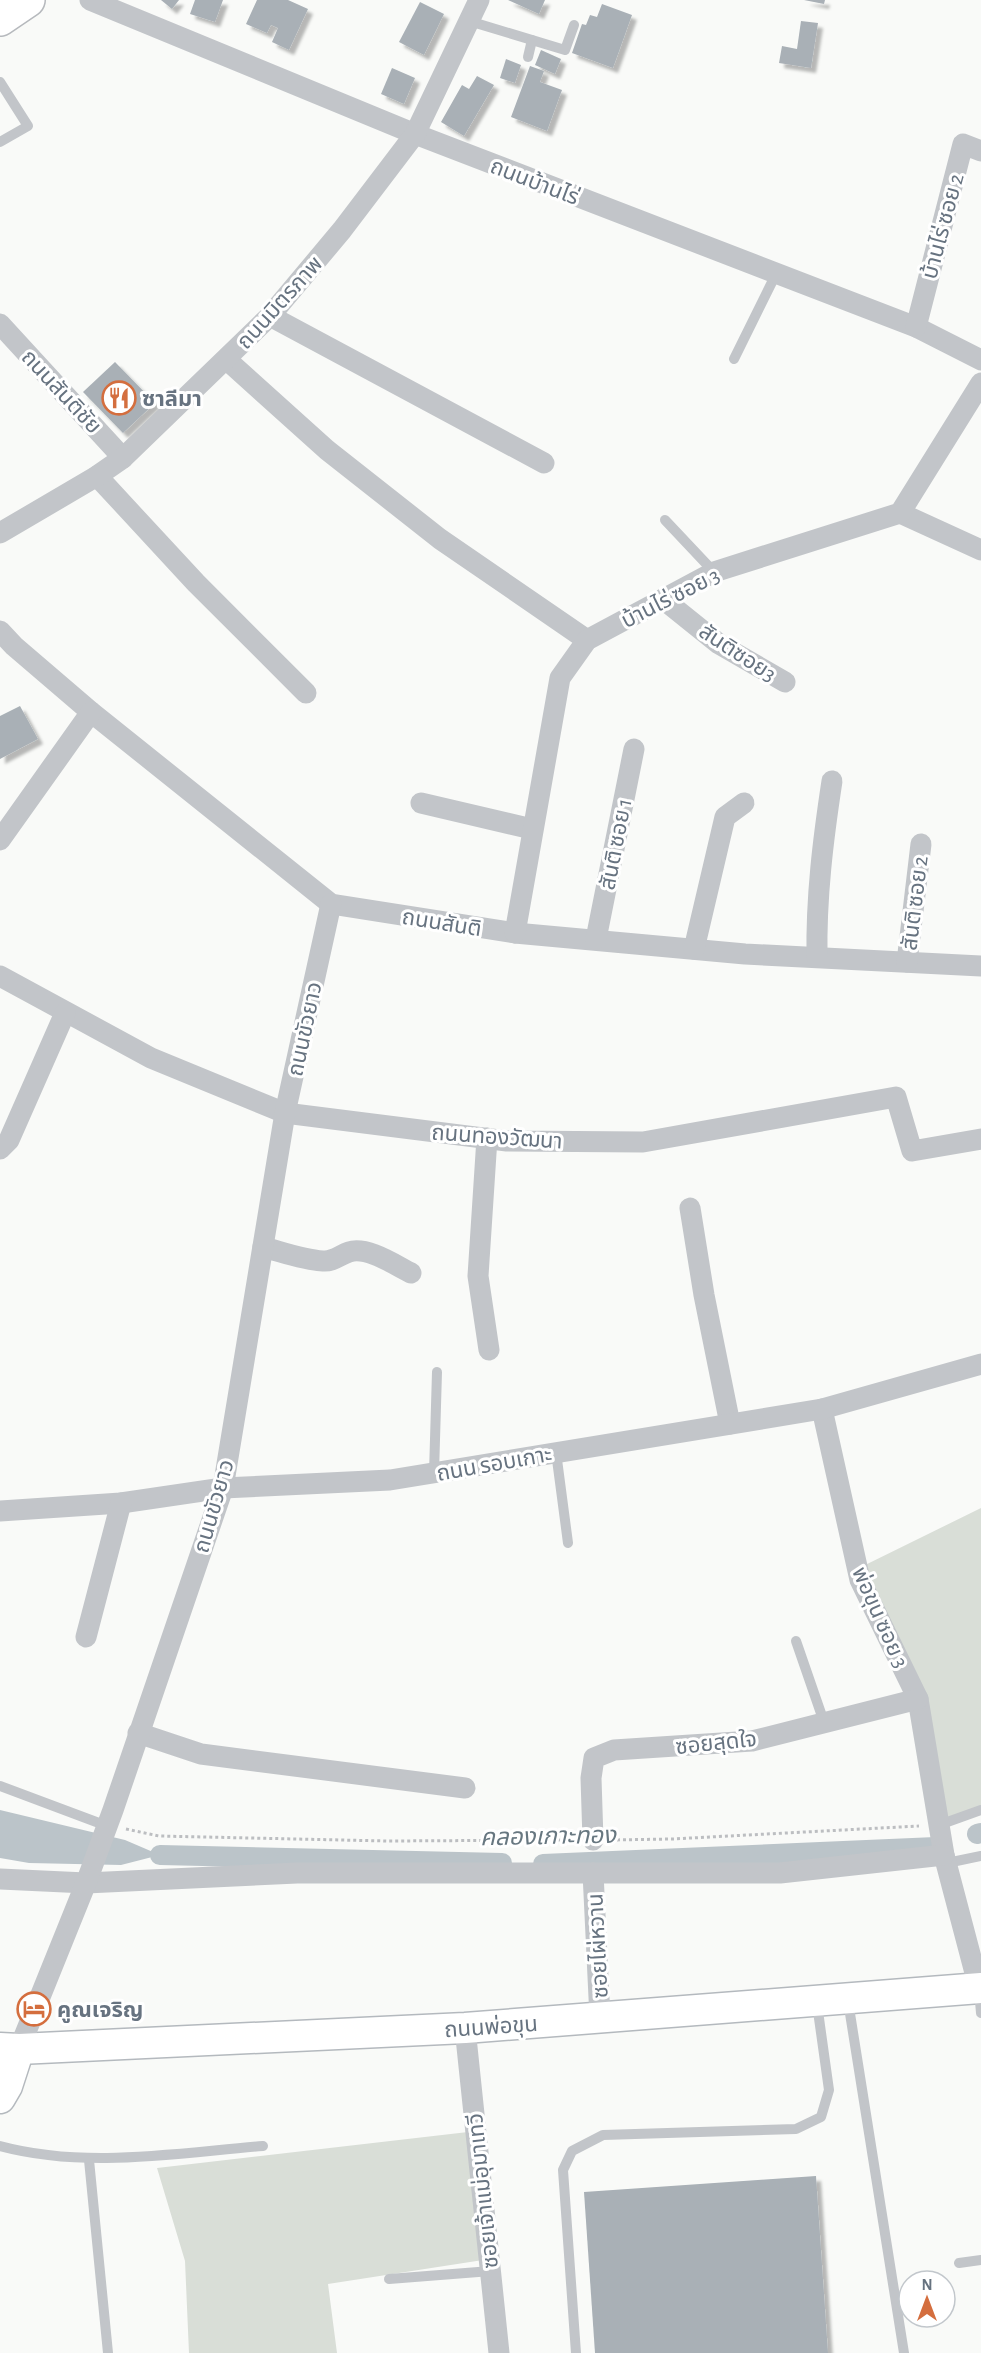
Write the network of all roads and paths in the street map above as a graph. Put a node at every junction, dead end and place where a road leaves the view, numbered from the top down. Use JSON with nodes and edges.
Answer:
{"nodes":[{"id":1,"x":28,"y":0,"type":"edge"},
{"id":2,"x":90,"y":0,"type":"edge"},
{"id":3,"x":479,"y":0,"type":"edge"},
{"id":4,"x":0,"y":19,"type":"edge"},
{"id":5,"x":469,"y":21,"type":"junction"},
{"id":6,"x":574,"y":26,"type":"dead end"},
{"id":7,"x":532,"y":40,"type":"junction"},
{"id":8,"x":528,"y":57,"type":"dead end"},
{"id":9,"x":0,"y":82,"type":"edge"},
{"id":10,"x":415,"y":134,"type":"junction"},
{"id":11,"x":0,"y":142,"type":"edge"},
{"id":12,"x":981,"y":151,"type":"edge"},
{"id":13,"x":776,"y":274,"type":"junction"},
{"id":14,"x":270,"y":316,"type":"junction"},
{"id":15,"x":0,"y":324,"type":"edge"},
{"id":16,"x":916,"y":327,"type":"junction"},
{"id":17,"x":734,"y":359,"type":"dead end"},
{"id":18,"x":227,"y":360,"type":"junction"},
{"id":19,"x":981,"y":360,"type":"edge"},
{"id":20,"x":981,"y":383,"type":"edge"},
{"id":21,"x":123,"y":458,"type":"junction"},
{"id":22,"x":544,"y":462,"type":"dead end"},
{"id":23,"x":98,"y":476,"type":"junction"},
{"id":24,"x":900,"y":513,"type":"junction"},
{"id":25,"x":666,"y":520,"type":"dead end"},
{"id":26,"x":0,"y":533,"type":"edge"},
{"id":27,"x":981,"y":550,"type":"edge"},
{"id":28,"x":714,"y":572,"type":"junction"},
{"id":29,"x":663,"y":599,"type":"junction"},
{"id":30,"x":0,"y":631,"type":"edge"},
{"id":31,"x":587,"y":640,"type":"junction"},
{"id":32,"x":785,"y":682,"type":"dead end"},
{"id":33,"x":306,"y":693,"type":"dead end"},
{"id":34,"x":91,"y":712,"type":"junction"},
{"id":35,"x":634,"y":749,"type":"dead end"},
{"id":36,"x":832,"y":781,"type":"dead end"},
{"id":37,"x":420,"y":803,"type":"dead end"},
{"id":38,"x":744,"y":803,"type":"dead end"},
{"id":39,"x":532,"y":829,"type":"junction"},
{"id":40,"x":0,"y":840,"type":"edge"},
{"id":41,"x":921,"y":844,"type":"dead end"},
{"id":42,"x":331,"y":904,"type":"junction"},
{"id":43,"x":515,"y":933,"type":"junction"},
{"id":44,"x":596,"y":939,"type":"junction"},
{"id":45,"x":694,"y":949,"type":"junction"},
{"id":46,"x":817,"y":957,"type":"junction"},
{"id":47,"x":907,"y":962,"type":"junction"},
{"id":48,"x":981,"y":966,"type":"edge"},
{"id":49,"x":0,"y":976,"type":"edge"},
{"id":50,"x":65,"y":1013,"type":"junction"},
{"id":51,"x":285,"y":1113,"type":"junction"},
{"id":52,"x":487,"y":1138,"type":"junction"},
{"id":53,"x":981,"y":1139,"type":"edge"},
{"id":54,"x":0,"y":1149,"type":"edge"},
{"id":55,"x":690,"y":1208,"type":"dead end"},
{"id":56,"x":263,"y":1247,"type":"junction"},
{"id":57,"x":411,"y":1273,"type":"dead end"},
{"id":58,"x":489,"y":1350,"type":"dead end"},
{"id":59,"x":981,"y":1364,"type":"edge"},
{"id":60,"x":437,"y":1372,"type":"dead end"},
{"id":61,"x":822,"y":1409,"type":"junction"},
{"id":62,"x":730,"y":1424,"type":"junction"},
{"id":63,"x":556,"y":1452,"type":"junction"},
{"id":64,"x":434,"y":1473,"type":"junction"},
{"id":65,"x":223,"y":1488,"type":"junction"},
{"id":66,"x":122,"y":1503,"type":"junction"},
{"id":67,"x":0,"y":1511,"type":"edge"},
{"id":68,"x":568,"y":1543,"type":"dead end"},
{"id":69,"x":86,"y":1637,"type":"dead end"},
{"id":70,"x":796,"y":1641,"type":"dead end"},
{"id":71,"x":918,"y":1699,"type":"junction"},
{"id":72,"x":824,"y":1722,"type":"junction"},
{"id":73,"x":138,"y":1732,"type":"junction"},
{"id":74,"x":0,"y":1786,"type":"edge"},
{"id":75,"x":465,"y":1788,"type":"dead end"},
{"id":76,"x":981,"y":1810,"type":"edge"},
{"id":77,"x":939,"y":1825,"type":"junction"},
{"id":78,"x":107,"y":1826,"type":"junction"},
{"id":79,"x":593,"y":1840,"type":"junction"},
{"id":80,"x":981,"y":1856,"type":"edge"},
{"id":81,"x":946,"y":1859,"type":"junction"},
{"id":82,"x":593,"y":1874,"type":"junction"},
{"id":83,"x":0,"y":1879,"type":"edge"},
{"id":84,"x":86,"y":1883,"type":"junction"},
{"id":85,"x":980,"y":1996,"type":"edge"},
{"id":86,"x":848,"y":2000,"type":"junction"},
{"id":87,"x":816,"y":2002,"type":"junction"},
{"id":88,"x":600,"y":2018,"type":"junction"},
{"id":89,"x":465,"y":2028,"type":"junction"},
{"id":90,"x":10,"y":2049,"type":"edge"},
{"id":91,"x":0,"y":2098,"type":"edge"},
{"id":92,"x":0,"y":2146,"type":"edge"},
{"id":93,"x":263,"y":2146,"type":"dead end"},
{"id":94,"x":89,"y":2160,"type":"junction"},
{"id":95,"x":981,"y":2260,"type":"edge"},
{"id":96,"x":959,"y":2263,"type":"dead end"},
{"id":97,"x":491,"y":2271,"type":"junction"},
{"id":98,"x":389,"y":2279,"type":"dead end"},
{"id":99,"x":108,"y":2353,"type":"edge"},
{"id":100,"x":499,"y":2353,"type":"edge"},
{"id":101,"x":576,"y":2353,"type":"edge"},
{"id":102,"x":904,"y":2353,"type":"edge"}],
"edges":[{"from":1,"to":4,"type":"main road"},
{"from":2,"to":10,"type":"street","name":"ถนนบ้านไร่"},
{"from":3,"to":5,"type":"street","name":"ถนนมิตรภาพ"},
{"from":5,"to":7,"type":"lane"},
{"from":5,"to":10,"type":"street","name":"ถนนมิตรภาพ"},
{"from":6,"to":7,"type":"lane"},
{"from":7,"to":8,"type":"lane"},
{"from":9,"to":11,"type":"lane"},
{"from":10,"to":13,"type":"street","name":"ถนนบ้านไร่"},
{"from":10,"to":14,"type":"street","name":"ถนนมิตรภาพ"},
{"from":12,"to":16,"type":"street","name":"บ้านไร่ ซอย 2"},
{"from":13,"to":16,"type":"street","name":"ถนนบ้านไร่"},
{"from":13,"to":17,"type":"lane"},
{"from":14,"to":18,"type":"street","name":"ถนนมิตรภาพ"},
{"from":14,"to":22,"type":"street"},
{"from":15,"to":21,"type":"street","name":"ถนนสันติชัย"},
{"from":16,"to":19,"type":"street","name":"ถนนบ้านไร่"},
{"from":18,"to":21,"type":"street","name":"ถนนมิตรภาพ"},
{"from":18,"to":31,"type":"street"},
{"from":20,"to":24,"type":"street"},
{"from":21,"to":23,"type":"street","name":"ถนนมิตรภาพ"},
{"from":23,"to":26,"type":"street","name":"ถนนมิตรภาพ"},
{"from":23,"to":33,"type":"street"},
{"from":24,"to":27,"type":"street"},
{"from":24,"to":28,"type":"street","name":"บ้านไร่ ซอย 3"},
{"from":25,"to":28,"type":"lane"},
{"from":28,"to":29,"type":"street","name":"บ้านไร่ ซอย 3"},
{"from":29,"to":31,"type":"street","name":"บ้านไร่ ซอย 3"},
{"from":29,"to":32,"type":"street","name":"สันติซอย3"},
{"from":30,"to":34,"type":"street","name":"ถนนสันติ"},
{"from":31,"to":39,"type":"street","name":"บ้านไร่ ซอย 3"},
{"from":34,"to":40,"type":"street"},
{"from":34,"to":42,"type":"street","name":"ถนนสันติ"},
{"from":35,"to":44,"type":"street","name":"สันติ ซอย 1"},
{"from":36,"to":46,"type":"street"},
{"from":37,"to":39,"type":"street"},
{"from":38,"to":45,"type":"street"},
{"from":39,"to":43,"type":"street","name":"บ้านไร่ ซอย 3"},
{"from":41,"to":47,"type":"street","name":"สันติ ซอย 2"},
{"from":42,"to":43,"type":"street","name":"ถนนสันติ"},
{"from":42,"to":51,"type":"street","name":"ถนนขัวยาว"},
{"from":43,"to":44,"type":"street","name":"ถนนสันติ"},
{"from":44,"to":45,"type":"street","name":"ถนนสันติ"},
{"from":45,"to":46,"type":"street","name":"ถนนสันติ"},
{"from":46,"to":47,"type":"street","name":"ถนนสันติ"},
{"from":47,"to":48,"type":"street","name":"ถนนสันติ"},
{"from":49,"to":50,"type":"street","name":"ถนนทองวัฒนา"},
{"from":50,"to":51,"type":"street","name":"ถนนทองวัฒนา"},
{"from":50,"to":54,"type":"street"},
{"from":51,"to":52,"type":"street","name":"ถนนทองวัฒนา"},
{"from":51,"to":56,"type":"street","name":"ถนนขัวยาว"},
{"from":52,"to":53,"type":"street","name":"ถนนทองวัฒนา"},
{"from":52,"to":58,"type":"street"},
{"from":55,"to":62,"type":"street"},
{"from":56,"to":57,"type":"street"},
{"from":56,"to":65,"type":"street","name":"ถนนขัวยาว"},
{"from":59,"to":61,"type":"street","name":"ถนน รอบเกาะ"},
{"from":60,"to":64,"type":"lane"},
{"from":61,"to":62,"type":"street","name":"ถนน รอบเกาะ"},
{"from":61,"to":71,"type":"street","name":"พ่อขุน ซอย 3"},
{"from":62,"to":63,"type":"street","name":"ถนน รอบเกาะ"},
{"from":63,"to":64,"type":"street","name":"ถนน รอบเกาะ"},
{"from":63,"to":68,"type":"lane"},
{"from":64,"to":65,"type":"street","name":"ถนน รอบเกาะ"},
{"from":65,"to":66,"type":"street","name":"ถนน รอบเกาะ"},
{"from":65,"to":73,"type":"street","name":"ถนนขัวยาว"},
{"from":66,"to":67,"type":"street","name":"ถนน รอบเกาะ"},
{"from":66,"to":69,"type":"street"},
{"from":70,"to":72,"type":"lane"},
{"from":71,"to":72,"type":"street","name":"ซอยสุดใจ"},
{"from":71,"to":77,"type":"street","name":"พ่อขุน ซอย 3"},
{"from":72,"to":79,"type":"street","name":"ซอยสุดใจ"},
{"from":73,"to":75,"type":"street"},
{"from":73,"to":78,"type":"street","name":"ถนนขัวยาว"},
{"from":74,"to":78,"type":"lane"},
{"from":76,"to":77,"type":"lane"},
{"from":77,"to":79,"type":"path"},
{"from":77,"to":81,"type":"street","name":"พ่อขุน ซอย 3"},
{"from":78,"to":79,"type":"path"},
{"from":78,"to":84,"type":"street","name":"ถนนขัวยาว"},
{"from":80,"to":81,"type":"lane"},
{"from":81,"to":82,"type":"street"},
{"from":81,"to":85,"type":"street"},
{"from":82,"to":84,"type":"street"},
{"from":82,"to":88,"type":"street","name":"ซอยไผ่หวาน"},
{"from":83,"to":84,"type":"street"},
{"from":84,"to":90,"type":"street","name":"ถนนขัวยาว"},
{"from":85,"to":86,"type":"main road","name":"ถนนพ่อขุน"},
{"from":86,"to":87,"type":"main road","name":"ถนนพ่อขุน"},
{"from":86,"to":102,"type":"lane"},
{"from":87,"to":88,"type":"main road","name":"ถนนพ่อขุน"},
{"from":87,"to":101,"type":"lane"},
{"from":88,"to":89,"type":"main road","name":"ถนนพ่อขุน"},
{"from":89,"to":90,"type":"main road","name":"ถนนพ่อขุน"},
{"from":89,"to":97,"type":"street","name":"ซอยเจ้าแม่อุมาเทวี"},
{"from":90,"to":91,"type":"main road"},
{"from":92,"to":94,"type":"lane"},
{"from":93,"to":94,"type":"lane"},
{"from":94,"to":99,"type":"lane"},
{"from":95,"to":96,"type":"lane"},
{"from":97,"to":98,"type":"lane"},
{"from":97,"to":100,"type":"street","name":"ซอยเจ้าแม่อุมาเทวี"}]}
